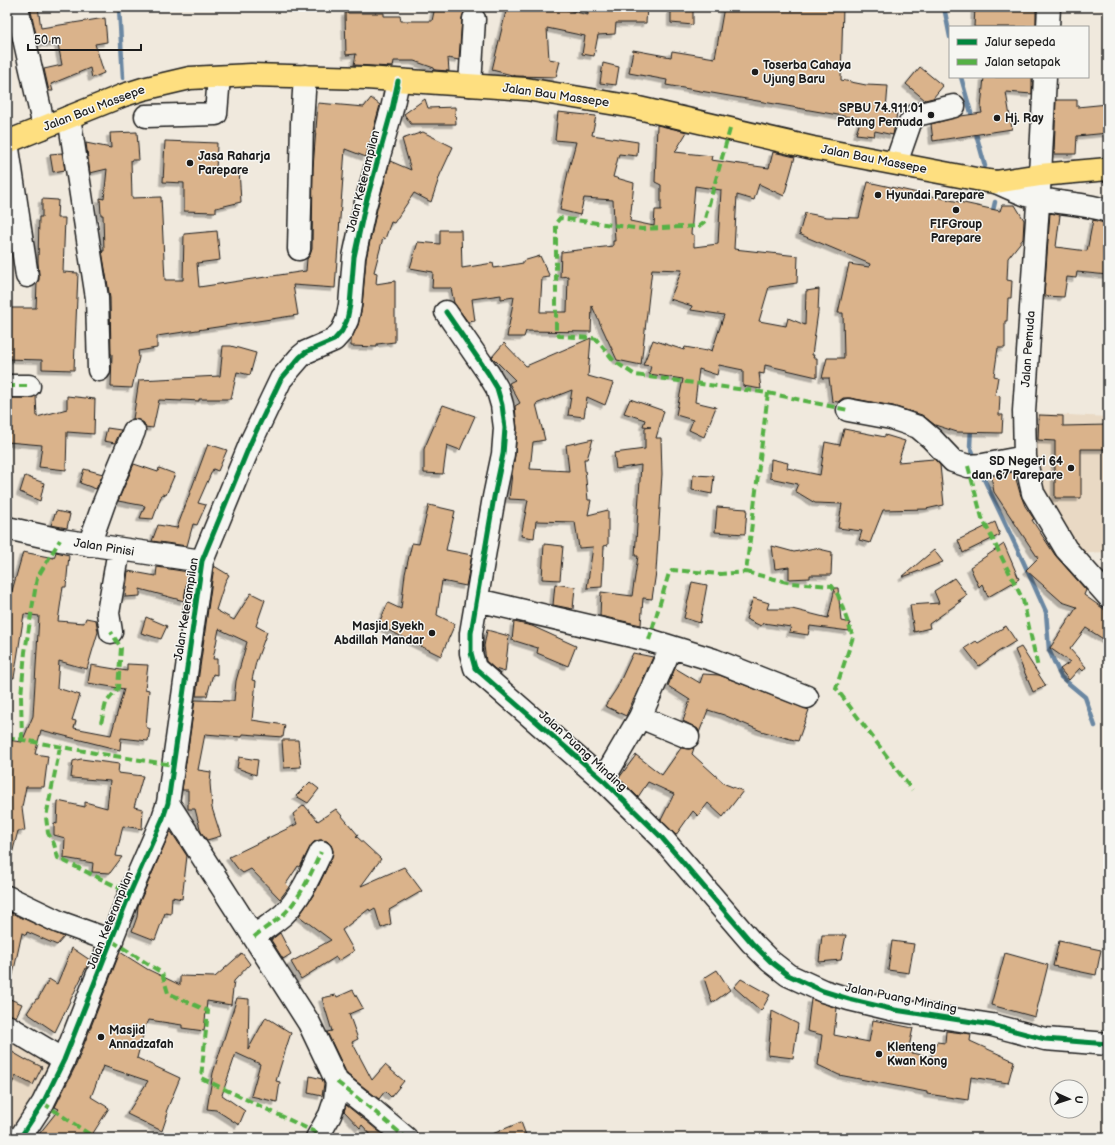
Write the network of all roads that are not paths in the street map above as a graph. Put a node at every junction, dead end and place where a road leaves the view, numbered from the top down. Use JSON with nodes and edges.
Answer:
{"nodes":[{"id":1,"x":17,"y":7,"type":"edge"},
{"id":2,"x":1049,"y":7,"type":"edge"},
{"id":3,"x":474,"y":19,"type":"dead end"},
{"id":4,"x":1048,"y":26,"type":"edge"},
{"id":5,"x":306,"y":76,"type":"junction"},
{"id":6,"x":219,"y":77,"type":"junction"},
{"id":7,"x":1045,"y":78,"type":"edge"},
{"id":8,"x":398,"y":81,"type":"junction"},
{"id":9,"x":470,"y":85,"type":"junction"},
{"id":10,"x":954,"y":106,"type":"dead end"},
{"id":11,"x":146,"y":116,"type":"dead end"},
{"id":12,"x":69,"y":117,"type":"junction"},
{"id":13,"x":44,"y":127,"type":"junction"},
{"id":14,"x":7,"y":142,"type":"edge"},
{"id":15,"x":896,"y":163,"type":"junction"},
{"id":16,"x":1108,"y":169,"type":"edge"},
{"id":17,"x":1040,"y":175,"type":"junction"},
{"id":18,"x":996,"y":182,"type":"junction"},
{"id":19,"x":1038,"y":199,"type":"junction"},
{"id":20,"x":1108,"y":211,"type":"edge"},
{"id":21,"x":299,"y":249,"type":"dead end"},
{"id":22,"x":27,"y":276,"type":"dead end"},
{"id":23,"x":446,"y":312,"type":"dead end"},
{"id":24,"x":99,"y":370,"type":"dead end"},
{"id":25,"x":7,"y":386,"type":"edge"},
{"id":26,"x":29,"y":386,"type":"dead end"},
{"id":27,"x":848,"y":410,"type":"dead end"},
{"id":28,"x":134,"y":431,"type":"dead end"},
{"id":29,"x":1025,"y":457,"type":"junction"},
{"id":30,"x":7,"y":528,"type":"edge"},
{"id":31,"x":89,"y":545,"type":"junction"},
{"id":32,"x":119,"y":550,"type":"junction"},
{"id":33,"x":202,"y":561,"type":"junction"},
{"id":34,"x":1108,"y":596,"type":"edge"},
{"id":35,"x":477,"y":600,"type":"junction"},
{"id":36,"x":111,"y":632,"type":"dead end"},
{"id":37,"x":671,"y":647,"type":"junction"},
{"id":38,"x":807,"y":696,"type":"dead end"},
{"id":39,"x":640,"y":717,"type":"junction"},
{"id":40,"x":688,"y":737,"type":"dead end"},
{"id":41,"x":603,"y":780,"type":"junction"},
{"id":42,"x":168,"y":803,"type":"junction"},
{"id":43,"x":321,"y":852,"type":"dead end"},
{"id":44,"x":7,"y":896,"type":"edge"},
{"id":45,"x":254,"y":937,"type":"junction"},
{"id":46,"x":112,"y":941,"type":"junction"},
{"id":47,"x":7,"y":1026,"type":"edge"},
{"id":48,"x":1108,"y":1044,"type":"edge"},
{"id":49,"x":64,"y":1060,"type":"junction"},
{"id":50,"x":337,"y":1082,"type":"junction"},
{"id":51,"x":20,"y":1138,"type":"edge"},
{"id":52,"x":316,"y":1138,"type":"edge"},
{"id":53,"x":406,"y":1138,"type":"edge"}],
"edges":[{"from":1,"to":13,"type":"street"},
{"from":2,"to":4,"type":"street"},
{"from":3,"to":9,"type":"street"},
{"from":5,"to":6,"type":"highway","name":"Jalan Bau Massepe"},
{"from":5,"to":8,"type":"highway","name":"Jalan Bau Massepe"},
{"from":5,"to":21,"type":"street"},
{"from":6,"to":11,"type":"street"},
{"from":6,"to":12,"type":"highway","name":"Jalan Bau Massepe"},
{"from":7,"to":17,"type":"street","name":"Jalan Pemuda"},
{"from":8,"to":9,"type":"highway","name":"Jalan Bau Massepe"},
{"from":8,"to":33,"type":"street","name":"Jalan Keterampilan"},
{"from":9,"to":15,"type":"highway","name":"Jalan Bau Massepe"},
{"from":10,"to":15,"type":"street"},
{"from":12,"to":13,"type":"highway","name":"Jalan Bau Massepe"},
{"from":12,"to":24,"type":"street"},
{"from":13,"to":14,"type":"highway","name":"Jalan Bau Massepe"},
{"from":14,"to":22,"type":"street"},
{"from":15,"to":18,"type":"highway","name":"Jalan Bau Massepe"},
{"from":16,"to":17,"type":"highway","name":"Jalan Bau Massepe"},
{"from":17,"to":18,"type":"highway","name":"Jalan Bau Massepe"},
{"from":17,"to":19,"type":"street","name":"Jalan Pemuda"},
{"from":18,"to":19,"type":"street"},
{"from":19,"to":20,"type":"street"},
{"from":19,"to":29,"type":"street","name":"Jalan Pemuda"},
{"from":23,"to":35,"type":"street","name":"Jalan Puang Minding"},
{"from":25,"to":26,"type":"street"},
{"from":27,"to":29,"type":"street"},
{"from":28,"to":31,"type":"street"},
{"from":29,"to":34,"type":"street","name":"Jalan Pemuda"},
{"from":30,"to":31,"type":"street","name":"Jalan Pinisi"},
{"from":31,"to":32,"type":"street","name":"Jalan Pinisi"},
{"from":32,"to":33,"type":"street","name":"Jalan Pinisi"},
{"from":32,"to":36,"type":"street"},
{"from":33,"to":42,"type":"street","name":"Jalan Keterampilan"},
{"from":35,"to":37,"type":"street"},
{"from":35,"to":41,"type":"street","name":"Jalan Puang Minding"},
{"from":37,"to":38,"type":"street"},
{"from":37,"to":39,"type":"street"},
{"from":39,"to":40,"type":"street"},
{"from":39,"to":41,"type":"street"},
{"from":41,"to":48,"type":"street","name":"Jalan Puang Minding"},
{"from":42,"to":45,"type":"street"},
{"from":42,"to":46,"type":"street","name":"Jalan Keterampilan"},
{"from":43,"to":45,"type":"street"},
{"from":44,"to":46,"type":"street"},
{"from":45,"to":50,"type":"street"},
{"from":46,"to":49,"type":"street","name":"Jalan Keterampilan"},
{"from":47,"to":49,"type":"street"},
{"from":49,"to":51,"type":"street","name":"Jalan Keterampilan"},
{"from":50,"to":52,"type":"street"},
{"from":50,"to":53,"type":"street"}]}
